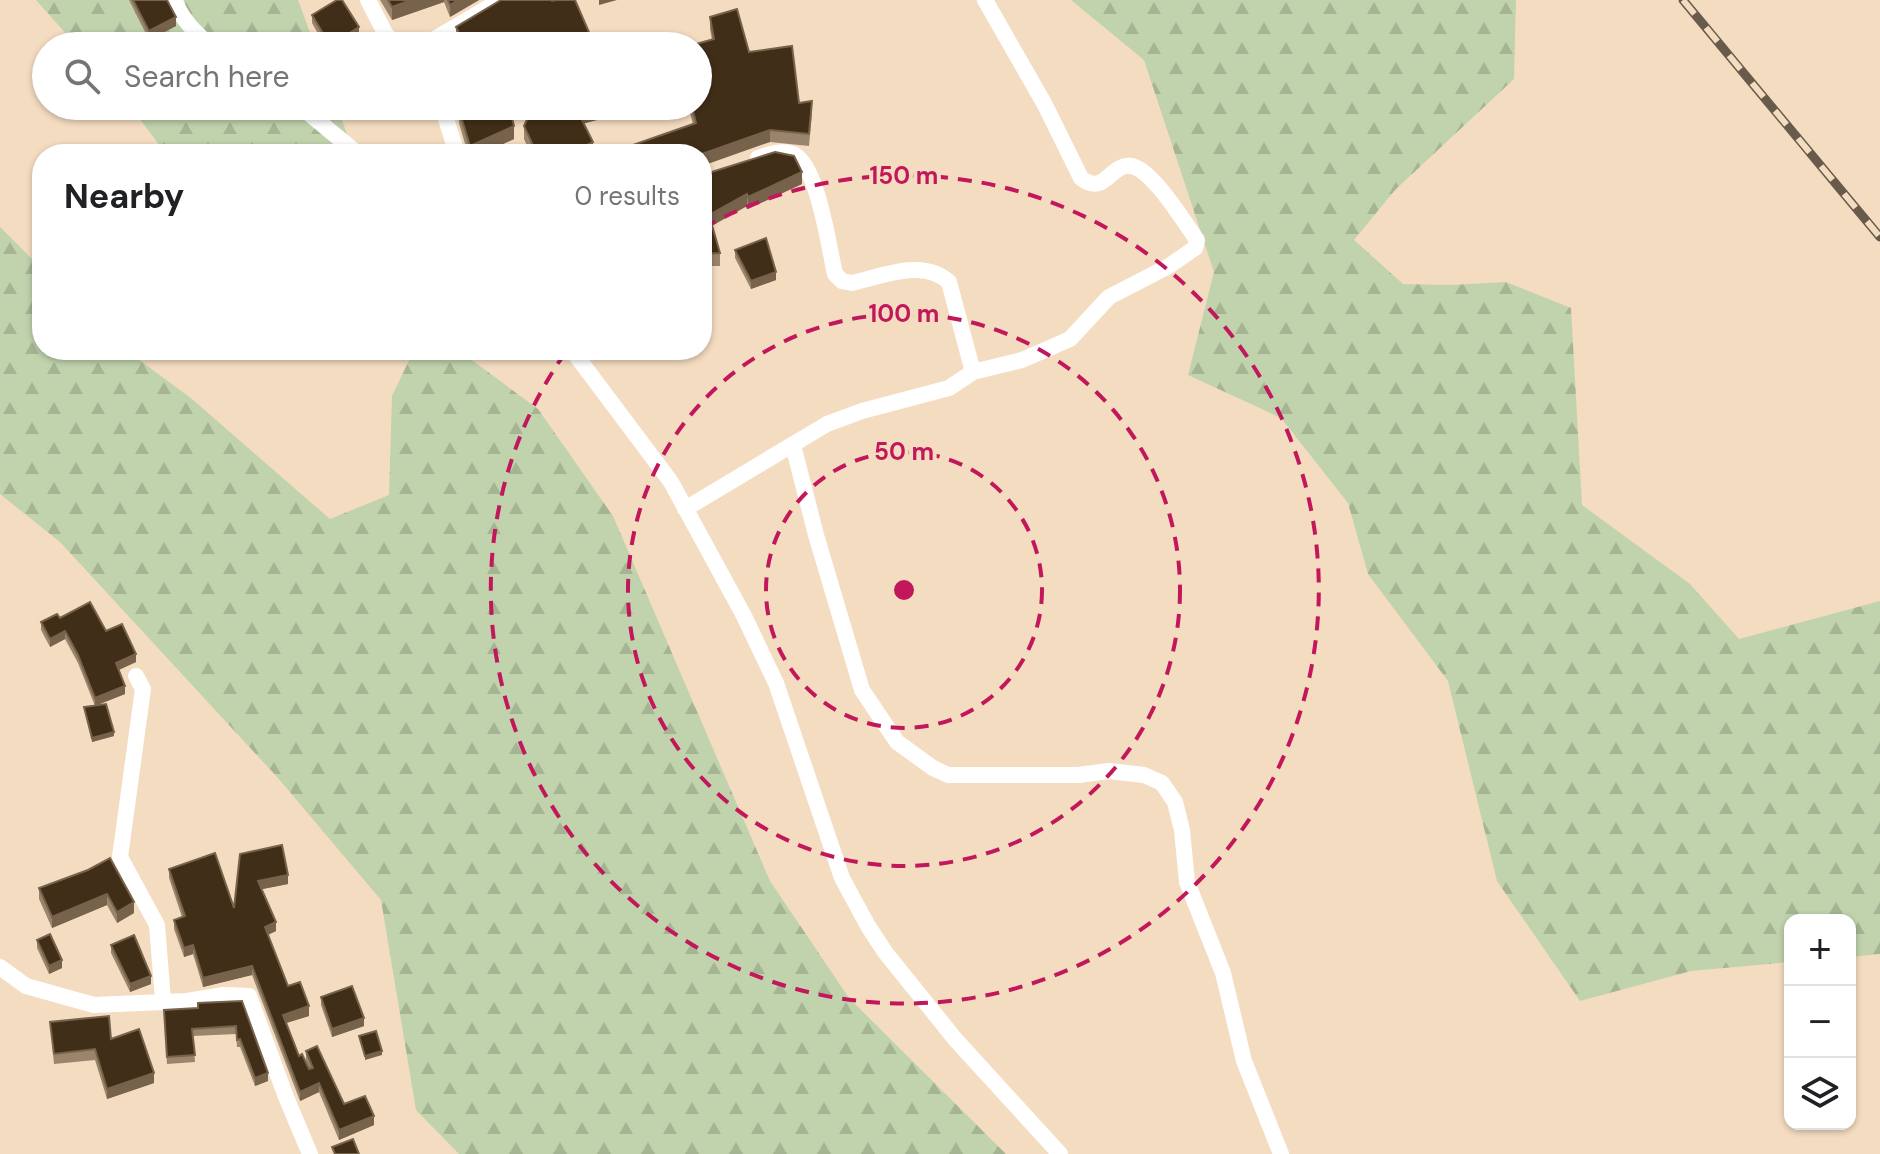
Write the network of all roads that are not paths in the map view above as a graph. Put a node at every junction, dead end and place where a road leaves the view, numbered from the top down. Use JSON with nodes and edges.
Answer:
{"nodes":[{"id":1,"x":175,"y":0,"type":"edge"},
{"id":2,"x":368,"y":0,"type":"edge"},
{"id":3,"x":501,"y":0,"type":"edge"},
{"id":4,"x":985,"y":0,"type":"edge"},
{"id":5,"x":196,"y":32,"type":"edge"},
{"id":6,"x":384,"y":32,"type":"edge"},
{"id":7,"x":447,"y":32,"type":"edge"},
{"id":8,"x":317,"y":120,"type":"edge"},
{"id":9,"x":446,"y":120,"type":"edge"},
{"id":10,"x":346,"y":144,"type":"edge"},
{"id":11,"x":454,"y":144,"type":"edge"},
{"id":12,"x":738,"y":165,"type":"edge"},
{"id":13,"x":580,"y":360,"type":"edge"},
{"id":14,"x":973,"y":372,"type":"junction"},
{"id":15,"x":793,"y":445,"type":"junction"},
{"id":16,"x":685,"y":509,"type":"junction"},
{"id":17,"x":136,"y":676,"type":"dead end"},
{"id":18,"x":0,"y":967,"type":"edge"},
{"id":19,"x":163,"y":1000,"type":"junction"},
{"id":20,"x":310,"y":1154,"type":"edge"},
{"id":21,"x":1060,"y":1154,"type":"edge"},
{"id":22,"x":1281,"y":1154,"type":"edge"}],
"edges":[{"from":1,"to":5,"type":"street"},
{"from":2,"to":6,"type":"street"},
{"from":3,"to":7,"type":"street"},
{"from":4,"to":14,"type":"street"},
{"from":8,"to":10,"type":"street"},
{"from":9,"to":11,"type":"street"},
{"from":12,"to":14,"type":"street"},
{"from":13,"to":16,"type":"street"},
{"from":14,"to":15,"type":"street"},
{"from":15,"to":16,"type":"street"},
{"from":15,"to":22,"type":"street"},
{"from":16,"to":21,"type":"street"},
{"from":17,"to":19,"type":"street"},
{"from":18,"to":19,"type":"street"},
{"from":19,"to":20,"type":"street"}]}
